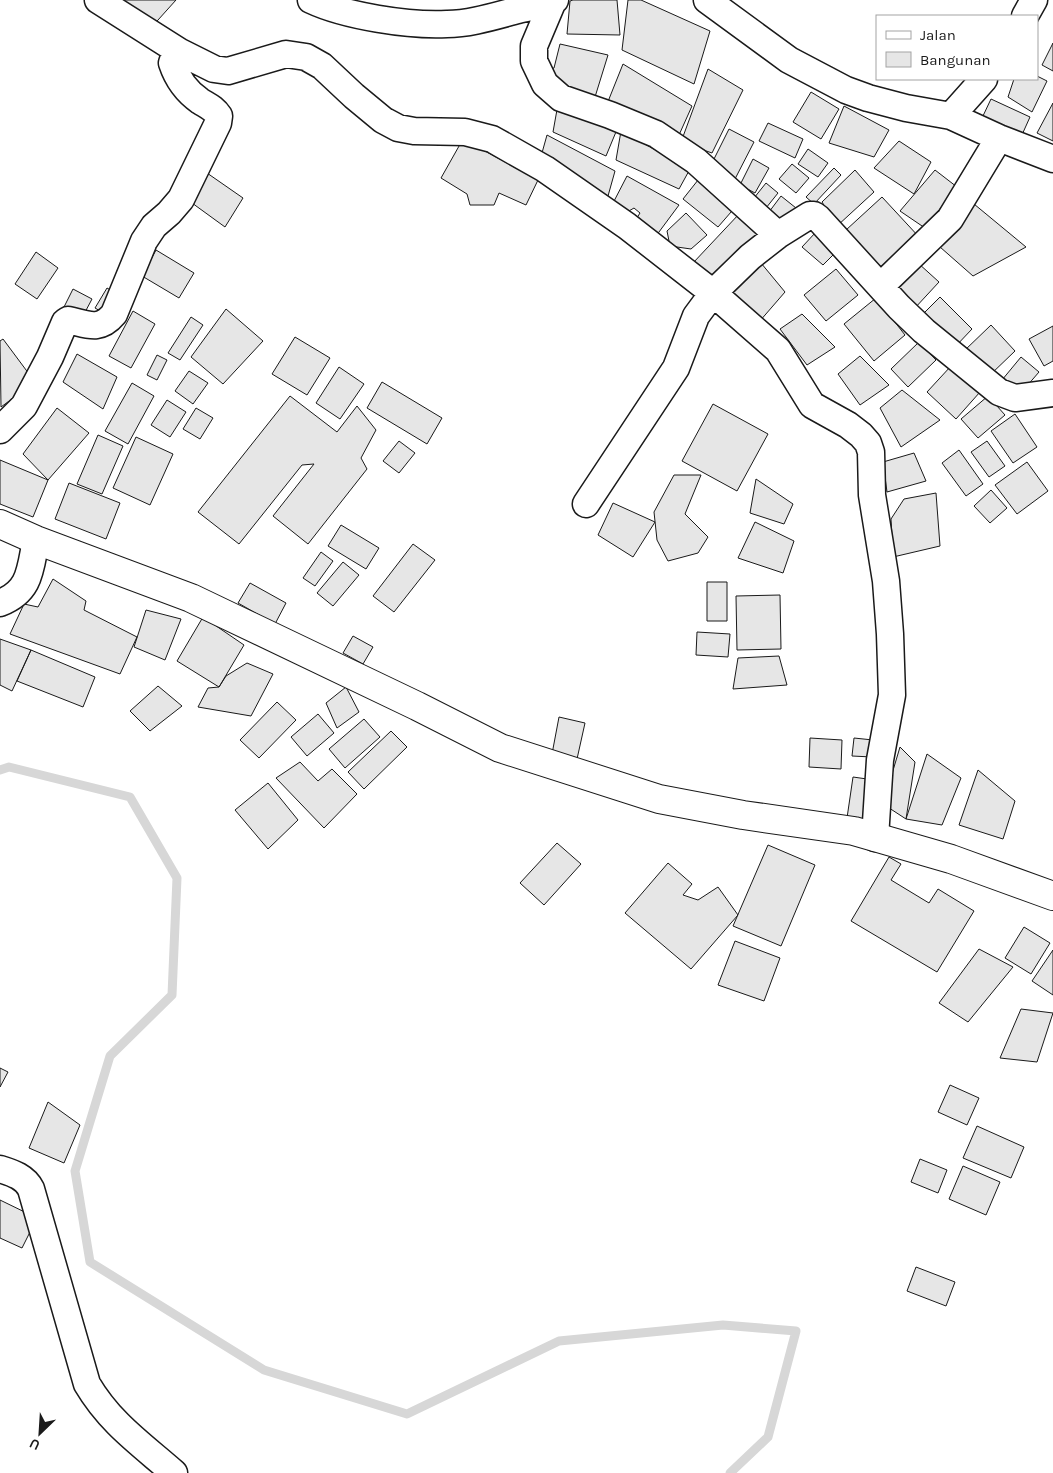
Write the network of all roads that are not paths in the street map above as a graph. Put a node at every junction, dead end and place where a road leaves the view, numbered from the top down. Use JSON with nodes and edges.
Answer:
{"nodes":[{"id":1,"x":98,"y":0,"type":"edge"},
{"id":2,"x":311,"y":0,"type":"edge"},
{"id":3,"x":707,"y":0,"type":"edge"},
{"id":4,"x":1034,"y":0,"type":"edge"},
{"id":5,"x":554,"y":1,"type":"edge"},
{"id":6,"x":1026,"y":15,"type":"edge"},
{"id":7,"x":180,"y":52,"type":"junction"},
{"id":8,"x":983,"y":80,"type":"edge"},
{"id":9,"x":951,"y":116,"type":"junction"},
{"id":10,"x":999,"y":138,"type":"junction"},
{"id":11,"x":1053,"y":159,"type":"edge"},
{"id":12,"x":778,"y":235,"type":"junction"},
{"id":13,"x":879,"y":284,"type":"junction"},
{"id":14,"x":713,"y":292,"type":"junction"},
{"id":15,"x":1053,"y":393,"type":"edge"},
{"id":16,"x":0,"y":430,"type":"edge"},
{"id":17,"x":586,"y":504,"type":"dead end"},
{"id":18,"x":0,"y":524,"type":"edge"},
{"id":19,"x":36,"y":540,"type":"junction"},
{"id":20,"x":0,"y":603,"type":"edge"},
{"id":21,"x":876,"y":838,"type":"junction"},
{"id":22,"x":1053,"y":896,"type":"edge"},
{"id":23,"x":0,"y":1170,"type":"edge"},
{"id":24,"x":174,"y":1473,"type":"edge"}],
"edges":[{"from":1,"to":7,"type":"street"},
{"from":2,"to":5,"type":"street"},
{"from":3,"to":9,"type":"street"},
{"from":4,"to":6,"type":"street"},
{"from":5,"to":12,"type":"street"},
{"from":7,"to":14,"type":"street"},
{"from":7,"to":16,"type":"street"},
{"from":8,"to":9,"type":"street"},
{"from":9,"to":10,"type":"street"},
{"from":10,"to":11,"type":"street"},
{"from":10,"to":13,"type":"street"},
{"from":12,"to":13,"type":"street"},
{"from":12,"to":14,"type":"street"},
{"from":13,"to":15,"type":"street"},
{"from":14,"to":17,"type":"street"},
{"from":14,"to":21,"type":"street"},
{"from":18,"to":19,"type":"street"},
{"from":19,"to":20,"type":"street"},
{"from":19,"to":21,"type":"street"},
{"from":21,"to":22,"type":"street"},
{"from":23,"to":24,"type":"street"}]}
